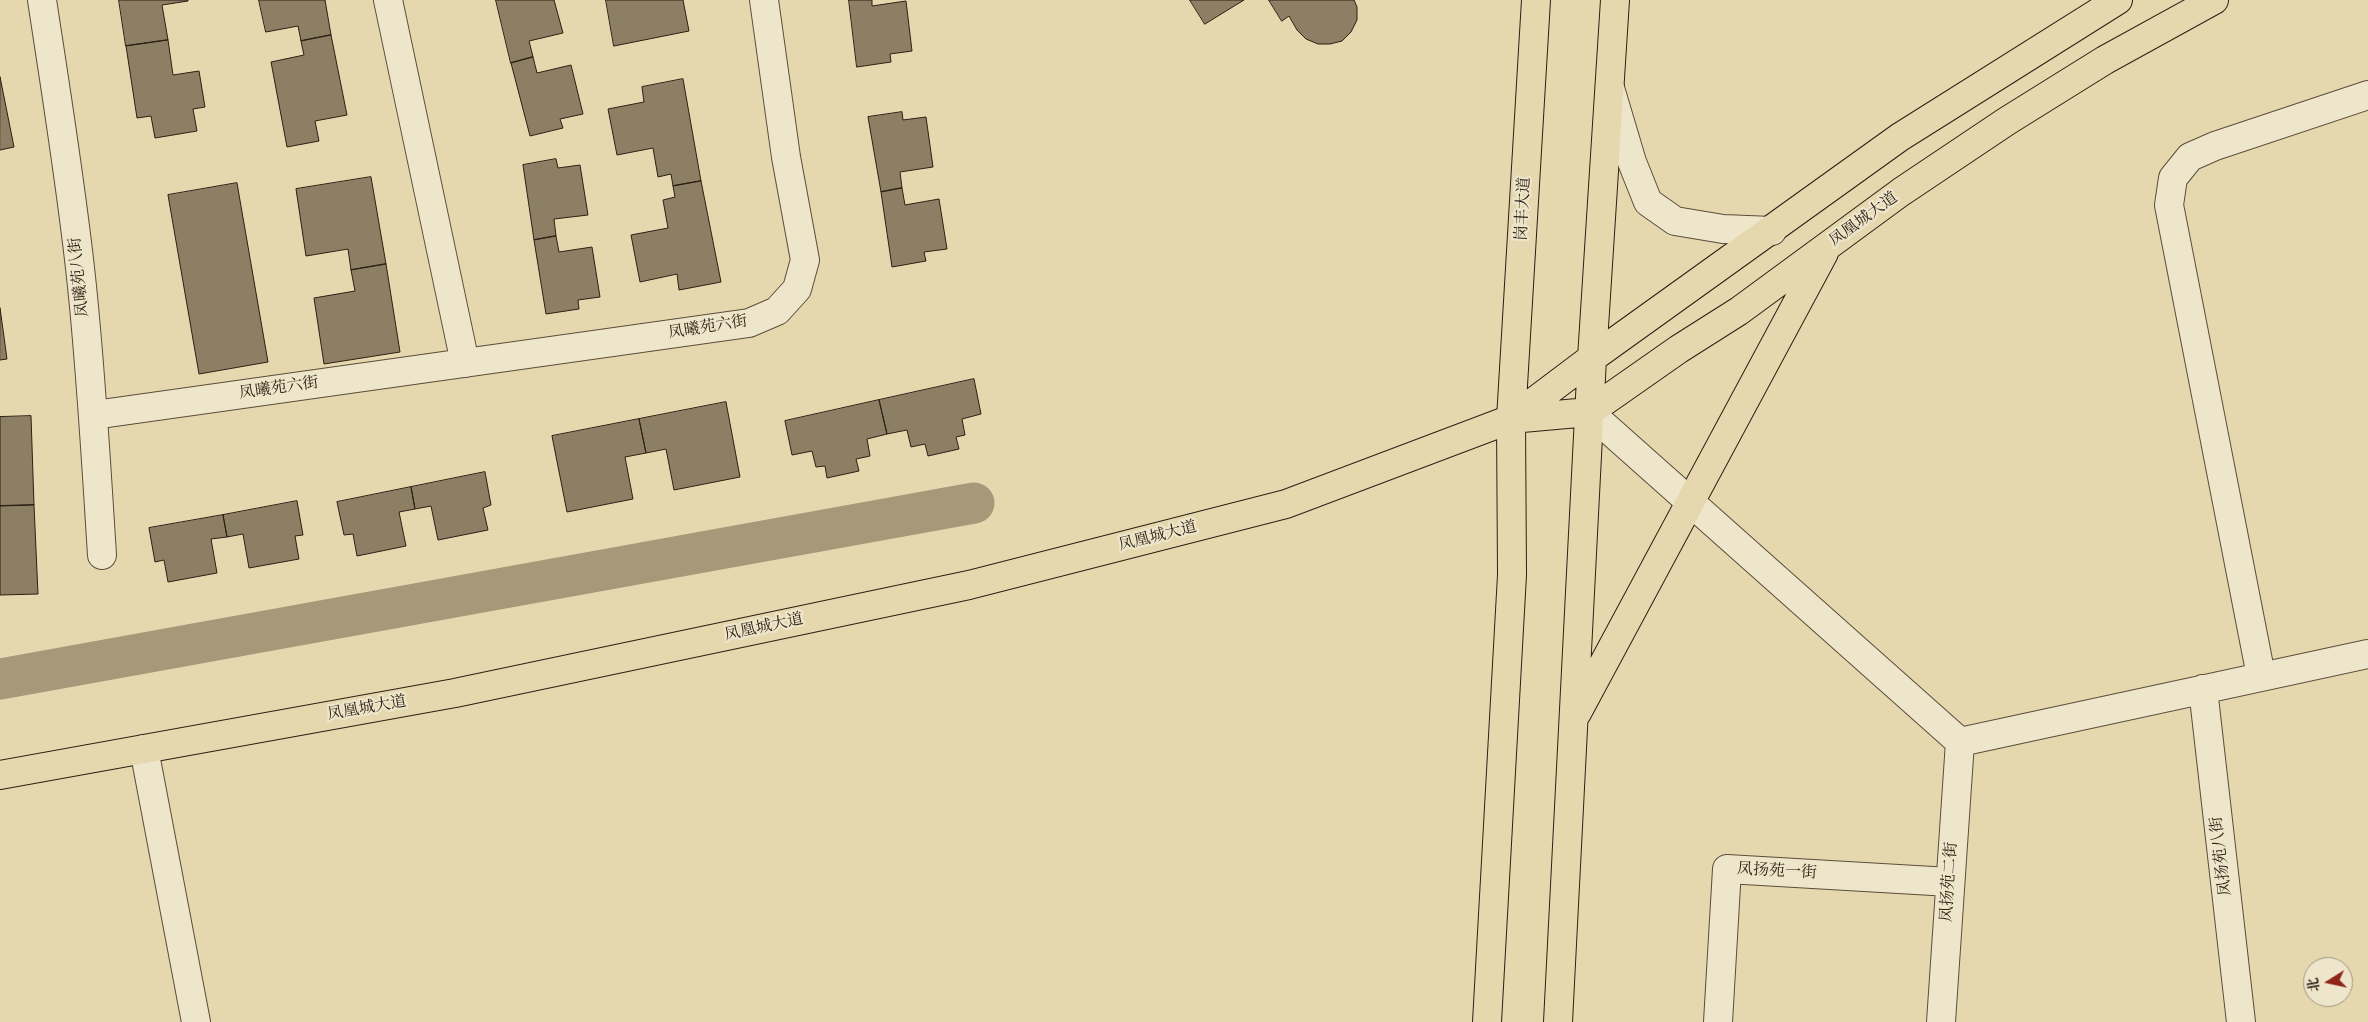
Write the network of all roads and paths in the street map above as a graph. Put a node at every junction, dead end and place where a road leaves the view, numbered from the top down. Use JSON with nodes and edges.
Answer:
{"nodes":[{"id":1,"x":42,"y":0,"type":"edge"},
{"id":2,"x":388,"y":0,"type":"edge"},
{"id":3,"x":764,"y":0,"type":"edge"},
{"id":4,"x":1536,"y":0,"type":"edge"},
{"id":5,"x":1615,"y":0,"type":"edge"},
{"id":6,"x":2118,"y":0,"type":"edge"},
{"id":7,"x":2214,"y":0,"type":"edge"},
{"id":8,"x":1610,"y":86,"type":"junction"},
{"id":9,"x":2368,"y":95,"type":"edge"},
{"id":10,"x":1772,"y":231,"type":"junction"},
{"id":11,"x":1827,"y":246,"type":"junction"},
{"id":12,"x":1592,"y":358,"type":"junction"},
{"id":13,"x":465,"y":363,"type":"junction"},
{"id":14,"x":1589,"y":412,"type":"junction"},
{"id":15,"x":94,"y":415,"type":"junction"},
{"id":16,"x":1511,"y":419,"type":"junction"},
{"id":17,"x":1690,"y":503,"type":"junction"},
{"id":18,"x":102,"y":555,"type":"dead end"},
{"id":19,"x":2368,"y":654,"type":"edge"},
{"id":20,"x":2261,"y":676,"type":"junction"},
{"id":21,"x":2203,"y":689,"type":"junction"},
{"id":22,"x":1574,"y":719,"type":"junction"},
{"id":23,"x":1960,"y":742,"type":"junction"},
{"id":24,"x":144,"y":749,"type":"junction"},
{"id":25,"x":0,"y":775,"type":"edge"},
{"id":26,"x":1950,"y":882,"type":"junction"},
{"id":27,"x":196,"y":1022,"type":"edge"},
{"id":28,"x":1487,"y":1022,"type":"edge"},
{"id":29,"x":1558,"y":1022,"type":"edge"},
{"id":30,"x":1718,"y":1022,"type":"edge"},
{"id":31,"x":1941,"y":1022,"type":"edge"},
{"id":32,"x":2241,"y":1022,"type":"edge"}],
"edges":[{"from":1,"to":15,"type":"street","name":"凤曦苑八街"},
{"from":2,"to":13,"type":"street"},
{"from":3,"to":13,"type":"street","name":"凤曦苑六街"},
{"from":4,"to":16,"type":"main road","name":"岗丰大道"},
{"from":5,"to":8,"type":"main road"},
{"from":6,"to":10,"type":"main road","name":"凤凰城大道"},
{"from":7,"to":11,"type":"main road","name":"凤凰城大道"},
{"from":8,"to":10,"type":"street"},
{"from":8,"to":12,"type":"main road"},
{"from":9,"to":20,"type":"street"},
{"from":10,"to":12,"type":"main road","name":"凤凰城大道"},
{"from":11,"to":14,"type":"main road","name":"凤凰城大道"},
{"from":11,"to":17,"type":"main road"},
{"from":12,"to":14,"type":"main road"},
{"from":12,"to":16,"type":"main road","name":"凤凰城大道"},
{"from":13,"to":15,"type":"street","name":"凤曦苑六街"},
{"from":14,"to":16,"type":"main road","name":"凤凰城大道"},
{"from":14,"to":17,"type":"street"},
{"from":14,"to":22,"type":"main road"},
{"from":15,"to":18,"type":"street","name":"凤曦苑八街"},
{"from":16,"to":24,"type":"main road","name":"凤凰城大道"},
{"from":16,"to":28,"type":"main road","name":"岗丰大道"},
{"from":17,"to":22,"type":"main road"},
{"from":17,"to":23,"type":"street"},
{"from":19,"to":20,"type":"street"},
{"from":20,"to":21,"type":"street"},
{"from":21,"to":23,"type":"street"},
{"from":21,"to":32,"type":"street","name":"凤扬苑八街"},
{"from":22,"to":29,"type":"main road"},
{"from":23,"to":26,"type":"street","name":"凤扬苑二街"},
{"from":24,"to":25,"type":"main road","name":"凤凰城大道"},
{"from":24,"to":27,"type":"street"},
{"from":26,"to":30,"type":"street","name":"凤扬苑一街"},
{"from":26,"to":31,"type":"street","name":"凤扬苑二街"}]}
